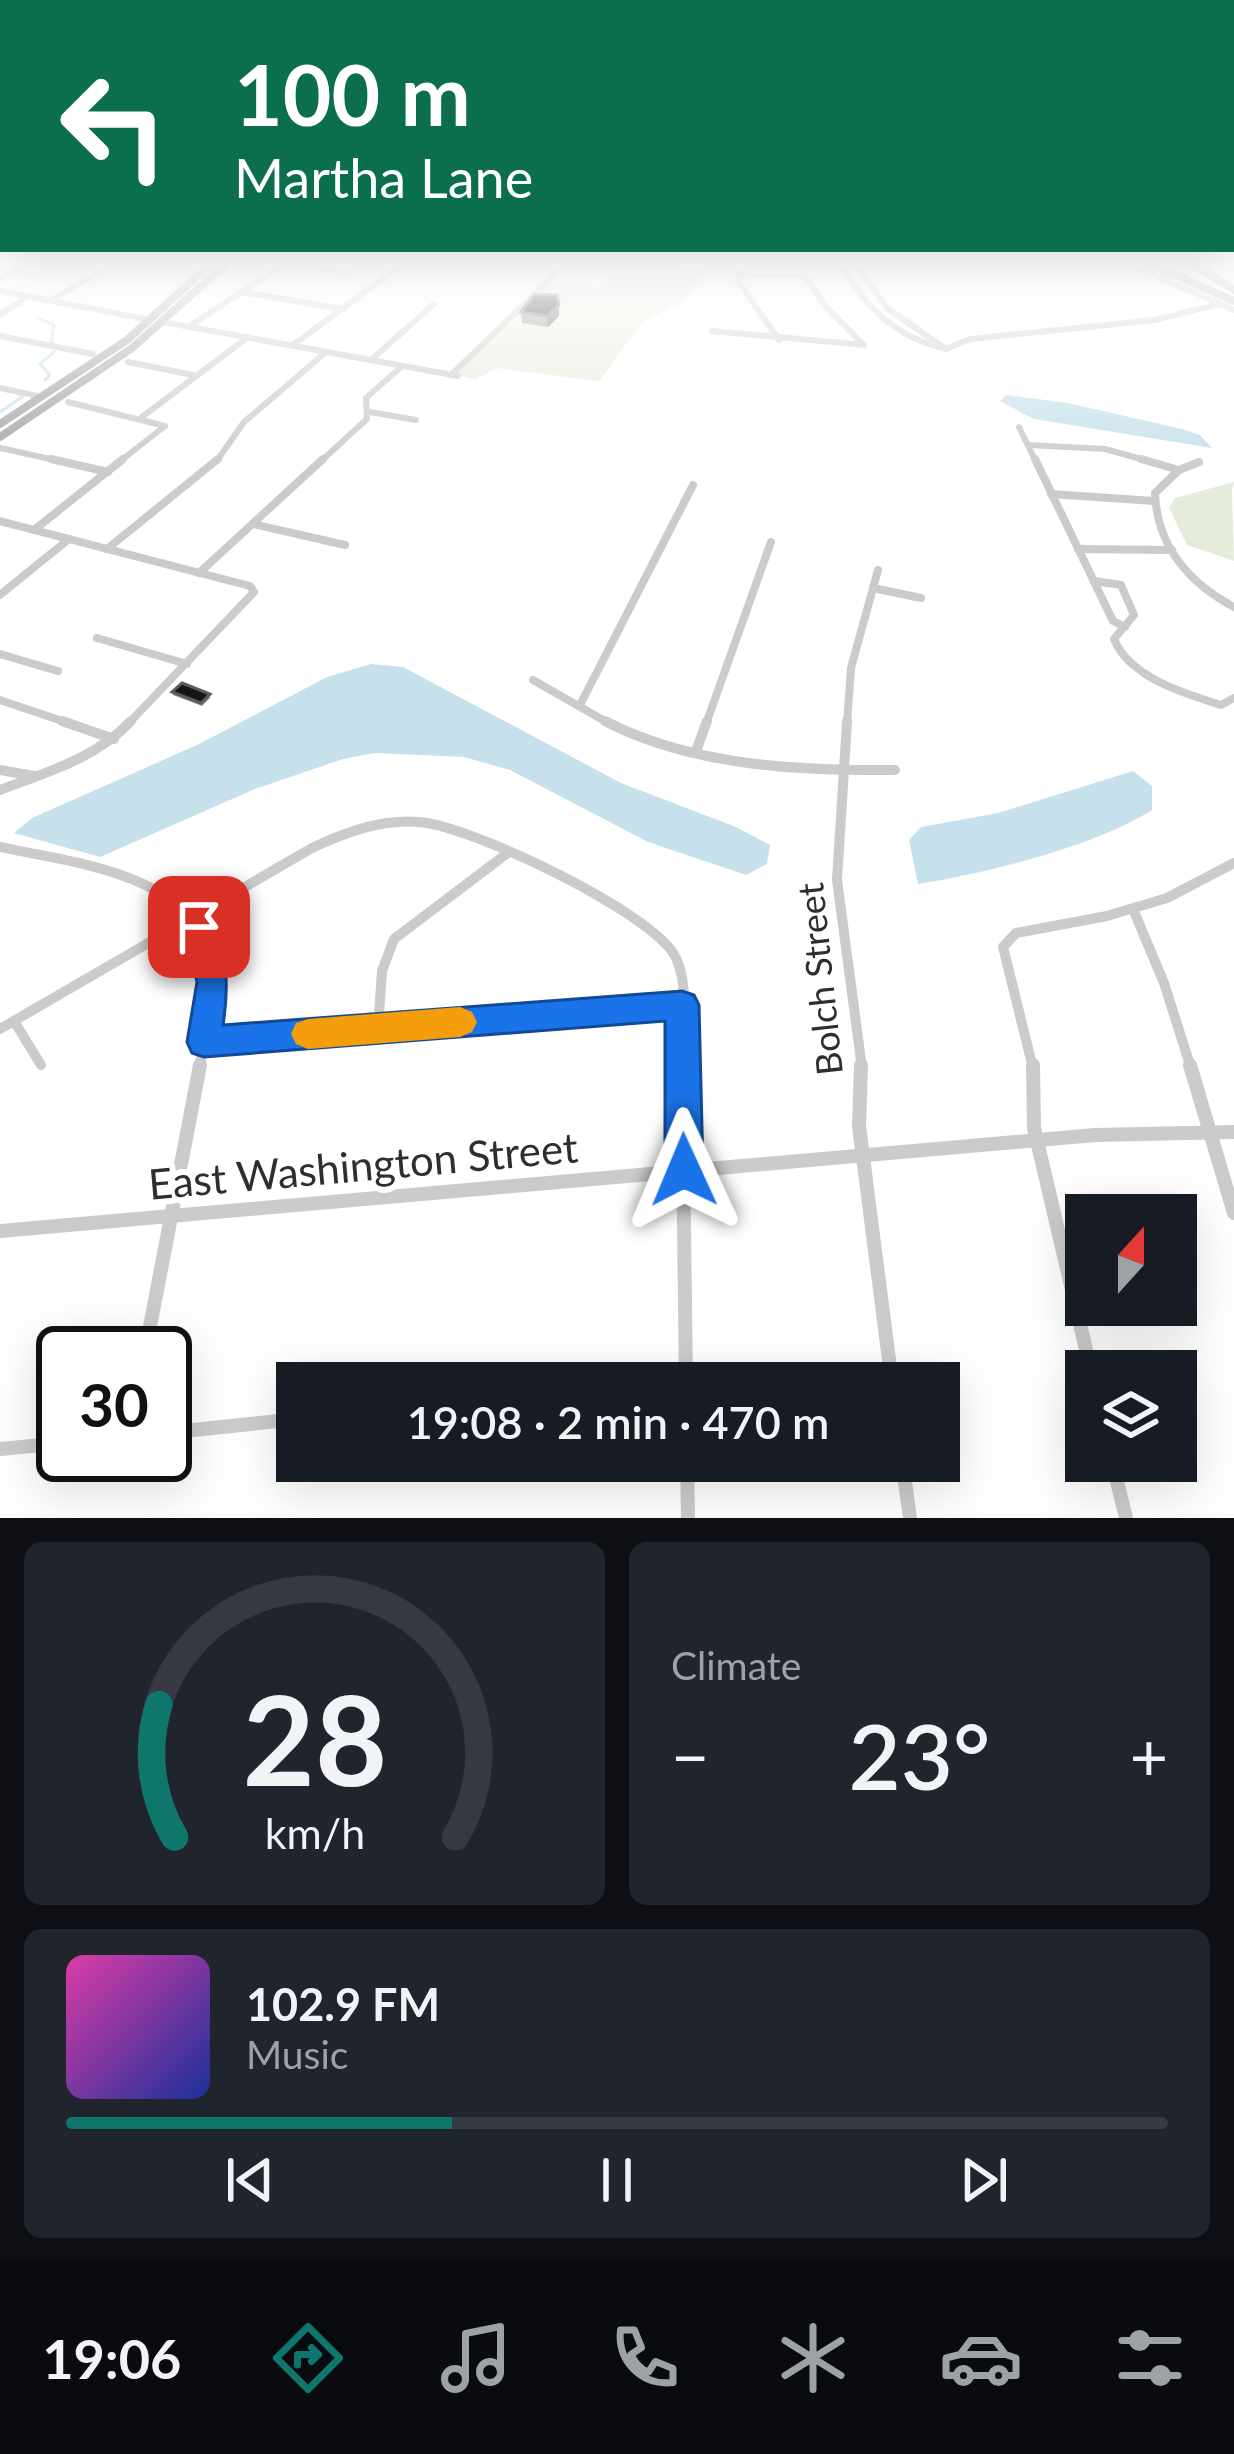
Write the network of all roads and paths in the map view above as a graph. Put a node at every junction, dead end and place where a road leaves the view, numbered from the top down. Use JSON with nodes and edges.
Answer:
{"nodes":[{"id":1,"x":135,"y":332,"type":"edge"},
{"id":2,"x":151,"y":332,"type":"edge"},
{"id":3,"x":220,"y":332,"type":"edge"},
{"id":4,"x":311,"y":332,"type":"edge"},
{"id":5,"x":402,"y":332,"type":"edge"},
{"id":6,"x":498,"y":332,"type":"edge"},
{"id":7,"x":718,"y":332,"type":"edge"},
{"id":8,"x":772,"y":332,"type":"edge"},
{"id":9,"x":853,"y":332,"type":"edge"},
{"id":10,"x":902,"y":332,"type":"edge"},
{"id":11,"x":921,"y":332,"type":"edge"},
{"id":12,"x":1040,"y":332,"type":"edge"},
{"id":13,"x":0,"y":336,"type":"edge"},
{"id":14,"x":248,"y":337,"type":"junction"},
{"id":15,"x":779,"y":340,"type":"junction"},
{"id":16,"x":293,"y":345,"type":"junction"},
{"id":17,"x":946,"y":349,"type":"junction"},
{"id":18,"x":326,"y":352,"type":"junction"},
{"id":19,"x":93,"y":354,"type":"dead end"},
{"id":20,"x":370,"y":360,"type":"junction"},
{"id":21,"x":128,"y":362,"type":"dead end"},
{"id":22,"x":402,"y":366,"type":"junction"},
{"id":23,"x":195,"y":375,"type":"junction"},
{"id":24,"x":0,"y":388,"type":"edge"},
{"id":25,"x":42,"y":397,"type":"junction"},
{"id":26,"x":68,"y":402,"type":"dead end"},
{"id":27,"x":370,"y":412,"type":"junction"},
{"id":28,"x":141,"y":418,"type":"junction"},
{"id":29,"x":416,"y":420,"type":"dead end"},
{"id":30,"x":0,"y":424,"type":"edge"},
{"id":31,"x":1019,"y":427,"type":"dead end"},
{"id":32,"x":0,"y":437,"type":"edge"},
{"id":33,"x":1028,"y":446,"type":"junction"},
{"id":34,"x":0,"y":448,"type":"edge"},
{"id":35,"x":1199,"y":462,"type":"dead end"},
{"id":36,"x":1179,"y":470,"type":"junction"},
{"id":37,"x":108,"y":472,"type":"junction"},
{"id":38,"x":693,"y":485,"type":"dead end"},
{"id":39,"x":1051,"y":494,"type":"junction"},
{"id":40,"x":1154,"y":500,"type":"junction"},
{"id":41,"x":0,"y":521,"type":"edge"},
{"id":42,"x":253,"y":524,"type":"junction"},
{"id":43,"x":34,"y":530,"type":"junction"},
{"id":44,"x":69,"y":539,"type":"junction"},
{"id":45,"x":771,"y":542,"type":"dead end"},
{"id":46,"x":345,"y":545,"type":"dead end"},
{"id":47,"x":107,"y":549,"type":"junction"},
{"id":48,"x":1078,"y":549,"type":"junction"},
{"id":49,"x":1172,"y":550,"type":"junction"},
{"id":50,"x":878,"y":570,"type":"dead end"},
{"id":51,"x":199,"y":573,"type":"junction"},
{"id":52,"x":1094,"y":581,"type":"junction"},
{"id":53,"x":873,"y":588,"type":"junction"},
{"id":54,"x":0,"y":595,"type":"edge"},
{"id":55,"x":921,"y":598,"type":"dead end"},
{"id":56,"x":1234,"y":607,"type":"edge"},
{"id":57,"x":1125,"y":626,"type":"junction"},
{"id":58,"x":97,"y":638,"type":"dead end"},
{"id":59,"x":0,"y":654,"type":"edge"},
{"id":60,"x":187,"y":664,"type":"junction"},
{"id":61,"x":58,"y":671,"type":"dead end"},
{"id":62,"x":533,"y":680,"type":"dead end"},
{"id":63,"x":1234,"y":698,"type":"edge"},
{"id":64,"x":0,"y":700,"type":"edge"},
{"id":65,"x":580,"y":705,"type":"junction"},
{"id":66,"x":114,"y":739,"type":"junction"},
{"id":67,"x":696,"y":751,"type":"junction"},
{"id":68,"x":0,"y":770,"type":"edge"},
{"id":69,"x":895,"y":770,"type":"dead end"},
{"id":70,"x":845,"y":771,"type":"junction"},
{"id":71,"x":39,"y":776,"type":"junction"},
{"id":72,"x":0,"y":790,"type":"edge"},
{"id":73,"x":0,"y":847,"type":"edge"},
{"id":74,"x":508,"y":852,"type":"junction"},
{"id":75,"x":1233,"y":866,"type":"edge"},
{"id":76,"x":1133,"y":909,"type":"junction"},
{"id":77,"x":193,"y":917,"type":"junction"},
{"id":78,"x":682,"y":1005,"type":"junction"},
{"id":79,"x":14,"y":1021,"type":"junction"},
{"id":80,"x":378,"y":1028,"type":"junction"},
{"id":81,"x":0,"y":1029,"type":"edge"},
{"id":82,"x":204,"y":1042,"type":"junction"},
{"id":83,"x":41,"y":1065,"type":"dead end"},
{"id":84,"x":1206,"y":1131,"type":"junction"},
{"id":85,"x":1234,"y":1132,"type":"edge"},
{"id":86,"x":1036,"y":1140,"type":"junction"},
{"id":87,"x":863,"y":1154,"type":"junction"},
{"id":88,"x":684,"y":1170,"type":"junction"},
{"id":89,"x":1234,"y":1213,"type":"edge"},
{"id":90,"x":171,"y":1215,"type":"junction"},
{"id":91,"x":0,"y":1231,"type":"edge"},
{"id":92,"x":150,"y":1326,"type":"edge"},
{"id":93,"x":1086,"y":1350,"type":"edge"},
{"id":94,"x":686,"y":1362,"type":"edge"},
{"id":95,"x":889,"y":1362,"type":"edge"},
{"id":96,"x":276,"y":1421,"type":"edge"},
{"id":97,"x":192,"y":1429,"type":"edge"},
{"id":98,"x":36,"y":1445,"type":"edge"},
{"id":99,"x":0,"y":1449,"type":"edge"},
{"id":100,"x":687,"y":1482,"type":"edge"},
{"id":101,"x":905,"y":1482,"type":"edge"},
{"id":102,"x":1117,"y":1482,"type":"edge"},
{"id":103,"x":688,"y":1518,"type":"edge"},
{"id":104,"x":910,"y":1518,"type":"edge"},
{"id":105,"x":1126,"y":1518,"type":"edge"}],
"edges":[{"from":1,"to":25,"type":"main road"},
{"from":2,"to":32,"type":"main road"},
{"from":3,"to":14,"type":"street"},
{"from":4,"to":16,"type":"street"},
{"from":5,"to":20,"type":"street"},
{"from":6,"to":22,"type":"street"},
{"from":7,"to":15,"type":"street"},
{"from":8,"to":15,"type":"street"},
{"from":9,"to":15,"type":"street"},
{"from":10,"to":17,"type":"street"},
{"from":11,"to":17,"type":"street"},
{"from":12,"to":17,"type":"street"},
{"from":13,"to":19,"type":"street"},
{"from":14,"to":16,"type":"street"},
{"from":14,"to":23,"type":"street"},
{"from":16,"to":18,"type":"street"},
{"from":18,"to":20,"type":"street"},
{"from":18,"to":47,"type":"street"},
{"from":20,"to":22,"type":"street"},
{"from":21,"to":23,"type":"street"},
{"from":22,"to":27,"type":"street"},
{"from":23,"to":28,"type":"street"},
{"from":24,"to":25,"type":"street"},
{"from":25,"to":30,"type":"main road"},
{"from":26,"to":28,"type":"street"},
{"from":27,"to":29,"type":"street"},
{"from":27,"to":42,"type":"street"},
{"from":28,"to":37,"type":"street"},
{"from":31,"to":33,"type":"street"},
{"from":33,"to":36,"type":"street"},
{"from":33,"to":39,"type":"street"},
{"from":34,"to":37,"type":"street"},
{"from":35,"to":36,"type":"street"},
{"from":36,"to":40,"type":"street"},
{"from":37,"to":43,"type":"street"},
{"from":38,"to":65,"type":"street"},
{"from":39,"to":40,"type":"street"},
{"from":39,"to":48,"type":"street"},
{"from":40,"to":49,"type":"street"},
{"from":41,"to":43,"type":"street"},
{"from":42,"to":46,"type":"street"},
{"from":42,"to":51,"type":"street"},
{"from":43,"to":44,"type":"street"},
{"from":44,"to":47,"type":"street"},
{"from":44,"to":54,"type":"street"},
{"from":45,"to":67,"type":"street"},
{"from":47,"to":51,"type":"street"},
{"from":48,"to":49,"type":"street"},
{"from":48,"to":52,"type":"street"},
{"from":49,"to":56,"type":"street"},
{"from":50,"to":53,"type":"street","name":"Bolch Street"},
{"from":51,"to":60,"type":"street"},
{"from":52,"to":57,"type":"street"},
{"from":52,"to":57,"type":"street"},
{"from":53,"to":55,"type":"street"},
{"from":53,"to":70,"type":"street","name":"Bolch Street"},
{"from":57,"to":63,"type":"street"},
{"from":58,"to":60,"type":"street"},
{"from":59,"to":61,"type":"street"},
{"from":60,"to":66,"type":"street"},
{"from":62,"to":65,"type":"street"},
{"from":64,"to":66,"type":"street"},
{"from":65,"to":67,"type":"street"},
{"from":66,"to":71,"type":"street"},
{"from":67,"to":70,"type":"street"},
{"from":68,"to":71,"type":"street"},
{"from":69,"to":70,"type":"street"},
{"from":70,"to":87,"type":"street","name":"Bolch Street"},
{"from":71,"to":72,"type":"street"},
{"from":73,"to":77,"type":"street"},
{"from":74,"to":77,"type":"street"},
{"from":74,"to":78,"type":"street"},
{"from":74,"to":80,"type":"street"},
{"from":75,"to":76,"type":"street"},
{"from":76,"to":84,"type":"street"},
{"from":76,"to":86,"type":"street"},
{"from":77,"to":79,"type":"street"},
{"from":77,"to":82,"type":"street"},
{"from":78,"to":80,"type":"street"},
{"from":78,"to":88,"type":"street"},
{"from":79,"to":81,"type":"street"},
{"from":79,"to":83,"type":"street"},
{"from":80,"to":82,"type":"street"},
{"from":82,"to":90,"type":"street"},
{"from":84,"to":85,"type":"street","name":"East Washington Street"},
{"from":84,"to":86,"type":"street","name":"East Washington Street"},
{"from":84,"to":89,"type":"street"},
{"from":86,"to":87,"type":"street","name":"East Washington Street"},
{"from":86,"to":93,"type":"street"},
{"from":87,"to":88,"type":"street","name":"East Washington Street"},
{"from":87,"to":95,"type":"street","name":"Bolch Street"},
{"from":88,"to":90,"type":"street","name":"East Washington Street"},
{"from":88,"to":94,"type":"street"},
{"from":90,"to":91,"type":"street","name":"East Washington Street"},
{"from":90,"to":92,"type":"street"},
{"from":96,"to":97,"type":"street"},
{"from":98,"to":99,"type":"street"},
{"from":100,"to":103,"type":"street"},
{"from":101,"to":104,"type":"street"},
{"from":102,"to":105,"type":"street"}]}
